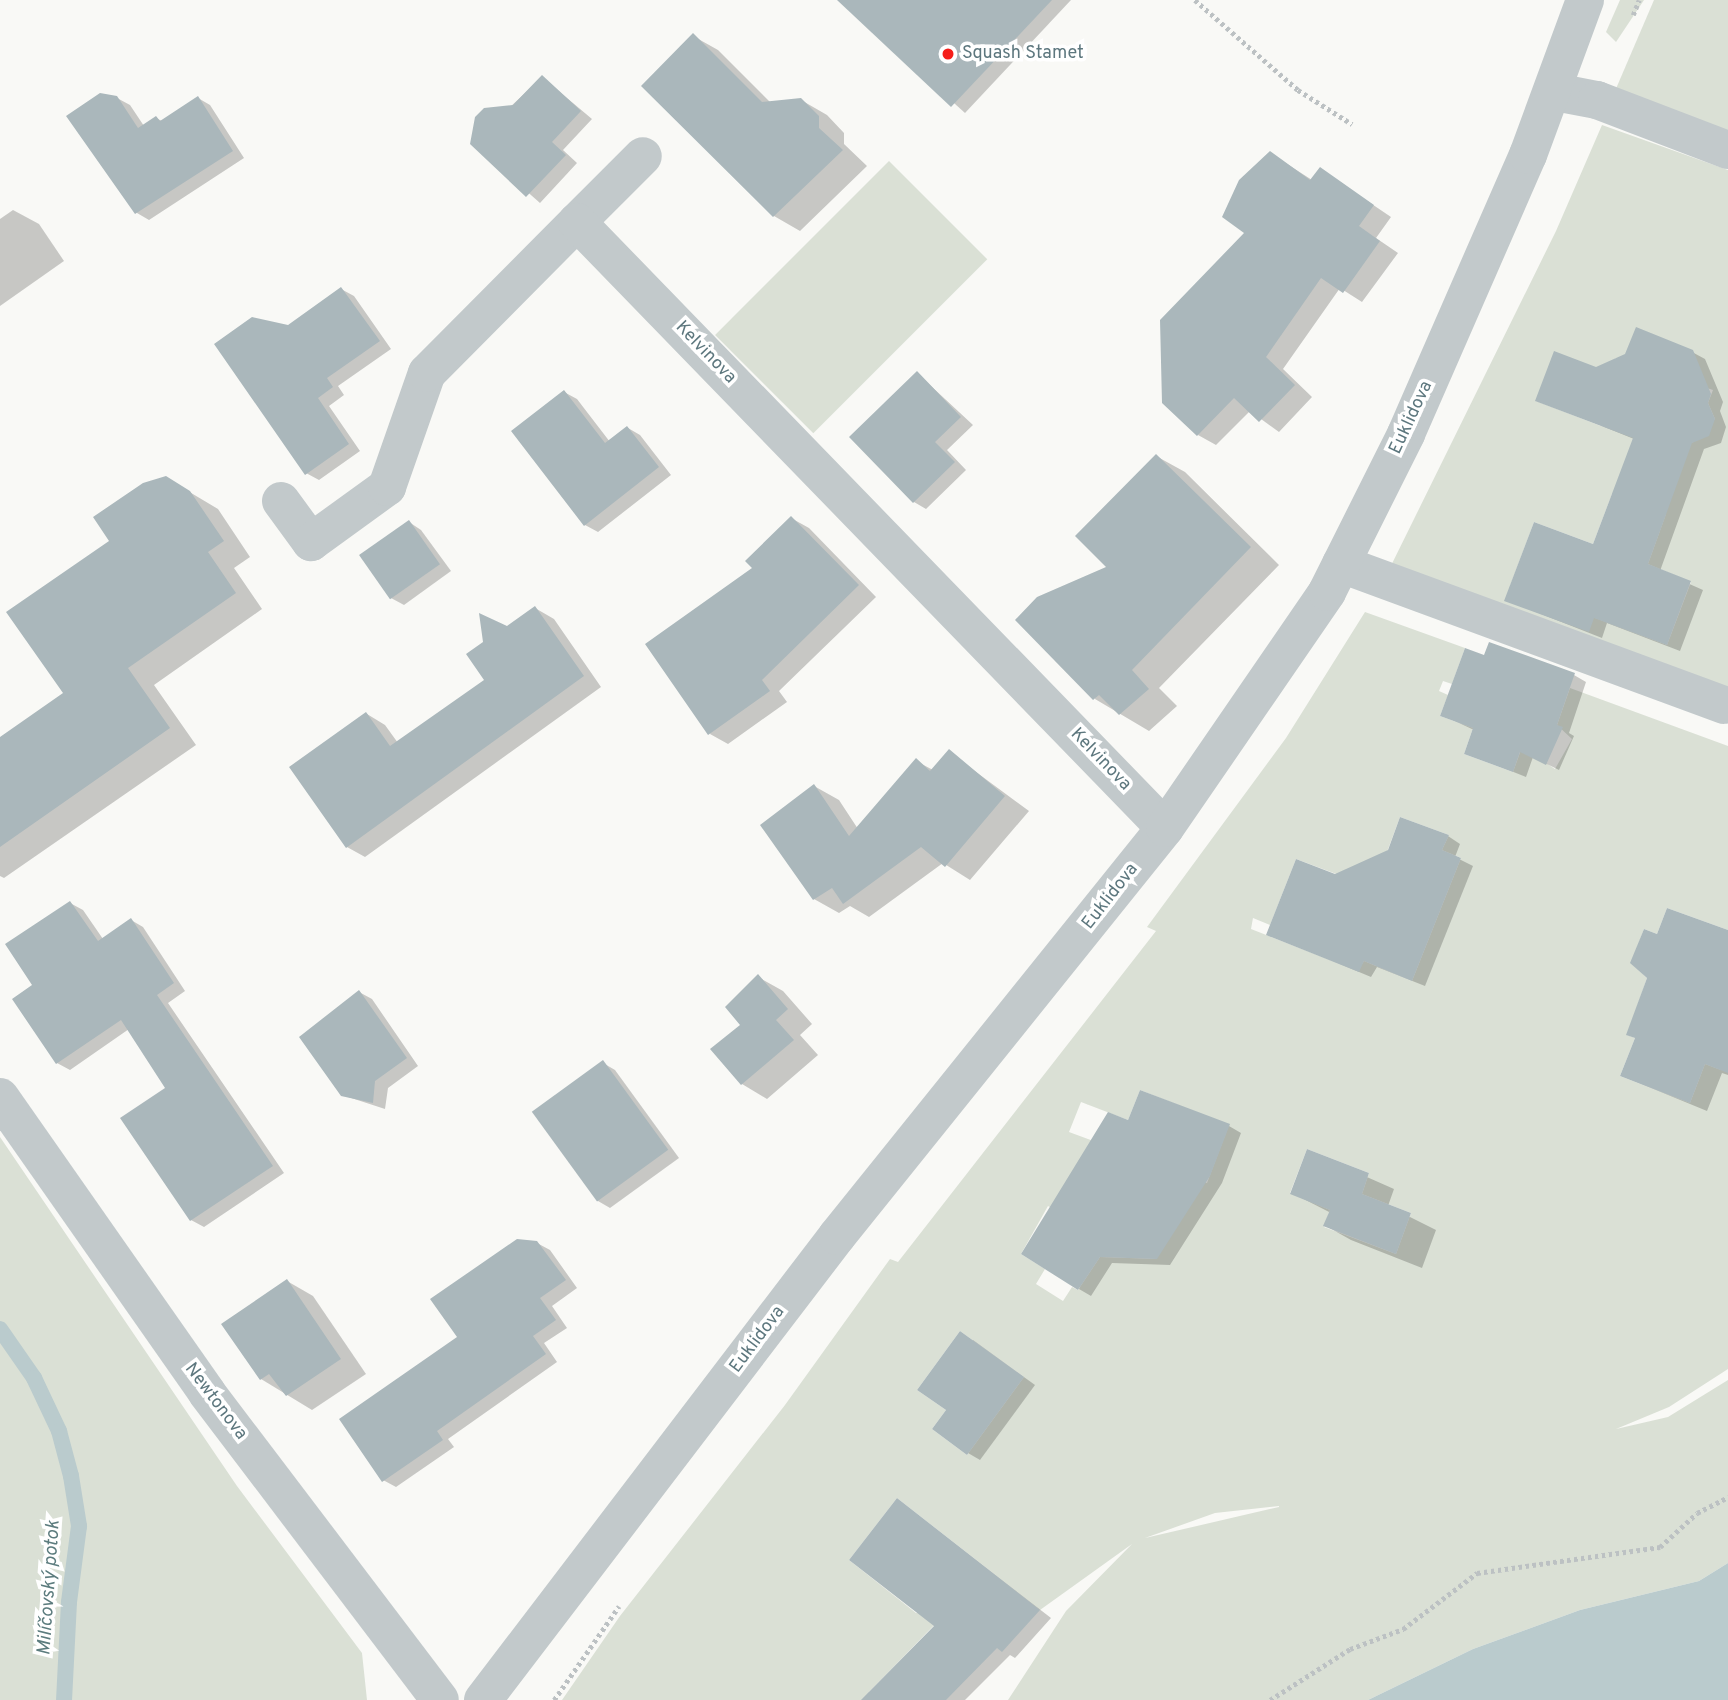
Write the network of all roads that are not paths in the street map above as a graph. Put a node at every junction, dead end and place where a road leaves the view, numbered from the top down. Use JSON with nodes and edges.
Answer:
{"nodes":[{"id":1,"x":1585,"y":0,"type":"edge"},
{"id":2,"x":1555,"y":92,"type":"junction"},
{"id":3,"x":1728,"y":150,"type":"edge"},
{"id":4,"x":643,"y":156,"type":"dead end"},
{"id":5,"x":577,"y":222,"type":"junction"},
{"id":6,"x":281,"y":501,"type":"dead end"},
{"id":7,"x":1341,"y":564,"type":"junction"},
{"id":8,"x":1724,"y":705,"type":"dead end"},
{"id":9,"x":1165,"y":828,"type":"junction"},
{"id":10,"x":0,"y":1097,"type":"edge"},
{"id":11,"x":440,"y":1700,"type":"edge"},
{"id":12,"x":483,"y":1700,"type":"edge"}],
"edges":[{"from":1,"to":2,"type":"street","name":"Euklidova"},
{"from":2,"to":3,"type":"street"},
{"from":2,"to":7,"type":"street","name":"Euklidova"},
{"from":4,"to":5,"type":"street"},
{"from":5,"to":6,"type":"street"},
{"from":5,"to":9,"type":"street","name":"Kelvinova"},
{"from":7,"to":8,"type":"street"},
{"from":7,"to":9,"type":"street","name":"Euklidova"},
{"from":9,"to":12,"type":"street","name":"Euklidova"},
{"from":10,"to":11,"type":"street","name":"Newtonova"}]}
